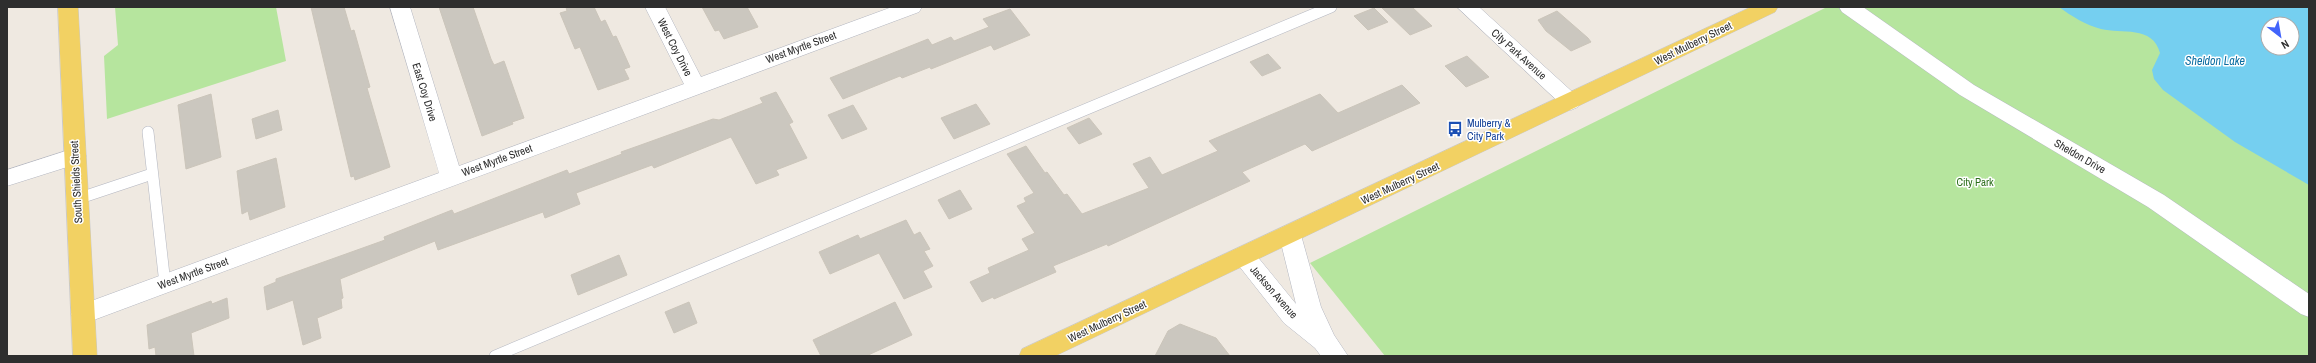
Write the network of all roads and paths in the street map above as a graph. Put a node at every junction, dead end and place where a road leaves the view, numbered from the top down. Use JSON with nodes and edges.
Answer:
{"nodes":[{"id":1,"x":68,"y":7,"type":"edge"},
{"id":2,"x":400,"y":7,"type":"edge"},
{"id":3,"x":655,"y":7,"type":"edge"},
{"id":4,"x":912,"y":7,"type":"edge"},
{"id":5,"x":1331,"y":7,"type":"edge"},
{"id":6,"x":1467,"y":7,"type":"edge"},
{"id":7,"x":1768,"y":7,"type":"edge"},
{"id":8,"x":1849,"y":7,"type":"edge"},
{"id":9,"x":694,"y":86,"type":"junction"},
{"id":10,"x":1571,"y":102,"type":"junction"},
{"id":11,"x":148,"y":132,"type":"dead end"},
{"id":12,"x":75,"y":156,"type":"junction"},
{"id":13,"x":152,"y":174,"type":"junction"},
{"id":14,"x":451,"y":177,"type":"junction"},
{"id":15,"x":7,"y":178,"type":"edge"},
{"id":16,"x":77,"y":199,"type":"junction"},
{"id":17,"x":1290,"y":235,"type":"junction"},
{"id":18,"x":1244,"y":257,"type":"junction"},
{"id":19,"x":165,"y":284,"type":"junction"},
{"id":20,"x":2309,"y":307,"type":"edge"},
{"id":21,"x":83,"y":314,"type":"junction"},
{"id":22,"x":1330,"y":349,"type":"edge"},
{"id":23,"x":85,"y":356,"type":"edge"},
{"id":24,"x":495,"y":356,"type":"edge"},
{"id":25,"x":1031,"y":356,"type":"edge"}],
"edges":[{"from":1,"to":12,"type":"main road","name":"South Shields Street"},
{"from":2,"to":14,"type":"street","name":"East Coy Drive"},
{"from":3,"to":9,"type":"street","name":"West Coy Drive"},
{"from":4,"to":9,"type":"street","name":"West Myrtle Street"},
{"from":5,"to":24,"type":"lane"},
{"from":6,"to":10,"type":"street","name":"City Park Avenue"},
{"from":7,"to":10,"type":"main road","name":"West Mulberry Street"},
{"from":8,"to":20,"type":"street","name":"Sheldon Drive"},
{"from":9,"to":14,"type":"street","name":"West Myrtle Street"},
{"from":10,"to":17,"type":"main road","name":"West Mulberry Street"},
{"from":11,"to":13,"type":"lane"},
{"from":12,"to":15,"type":"street"},
{"from":12,"to":16,"type":"main road","name":"South Shields Street"},
{"from":13,"to":16,"type":"lane"},
{"from":13,"to":19,"type":"lane"},
{"from":14,"to":19,"type":"street","name":"West Myrtle Street"},
{"from":16,"to":21,"type":"main road","name":"South Shields Street"},
{"from":17,"to":18,"type":"main road","name":"West Mulberry Street"},
{"from":17,"to":22,"type":"street","name":"Jackson Avenue"},
{"from":18,"to":22,"type":"street","name":"Jackson Avenue"},
{"from":18,"to":25,"type":"main road","name":"West Mulberry Street"},
{"from":19,"to":21,"type":"street","name":"West Myrtle Street"},
{"from":21,"to":23,"type":"main road","name":"South Shields Street"}]}
